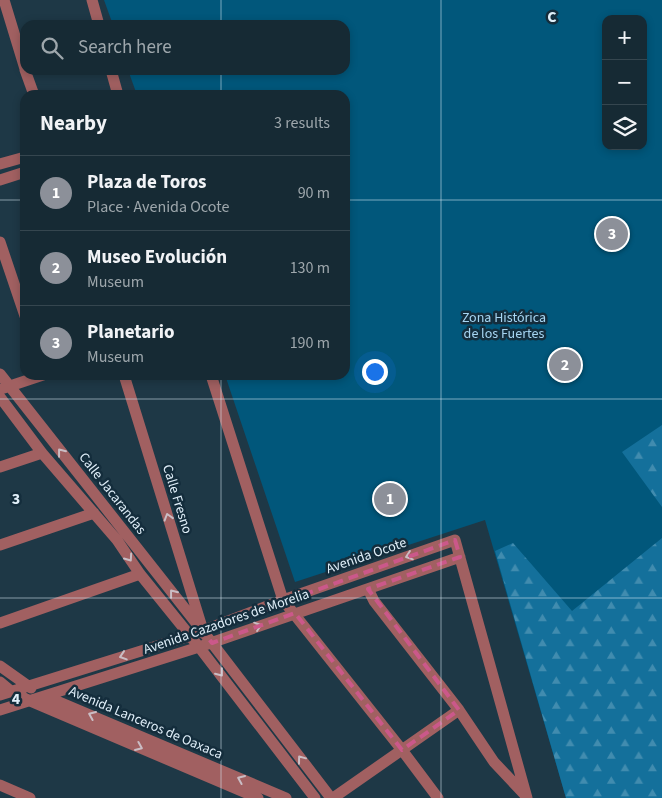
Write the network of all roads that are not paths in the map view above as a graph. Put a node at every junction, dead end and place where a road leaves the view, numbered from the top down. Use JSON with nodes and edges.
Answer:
{"nodes":[{"id":1,"x":4,"y":0,"type":"edge"},
{"id":2,"x":92,"y":0,"type":"edge"},
{"id":3,"x":98,"y":20,"type":"edge"},
{"id":4,"x":20,"y":53,"type":"edge"},
{"id":5,"x":27,"y":75,"type":"edge"},
{"id":6,"x":112,"y":75,"type":"edge"},
{"id":7,"x":32,"y":90,"type":"edge"},
{"id":8,"x":117,"y":90,"type":"edge"},
{"id":9,"x":20,"y":158,"type":"edge"},
{"id":10,"x":0,"y":164,"type":"edge"},
{"id":11,"x":20,"y":174,"type":"edge"},
{"id":12,"x":0,"y":180,"type":"edge"},
{"id":13,"x":0,"y":242,"type":"edge"},
{"id":14,"x":20,"y":301,"type":"edge"},
{"id":15,"x":0,"y":374,"type":"edge"},
{"id":16,"x":28,"y":380,"type":"edge"},
{"id":17,"x":126,"y":380,"type":"edge"},
{"id":18,"x":213,"y":380,"type":"edge"},
{"id":19,"x":5,"y":388,"type":"edge"},
{"id":20,"x":0,"y":397,"type":"edge"},
{"id":21,"x":42,"y":453,"type":"junction"},
{"id":22,"x":0,"y":467,"type":"edge"},
{"id":23,"x":80,"y":476,"type":"junction"},
{"id":24,"x":69,"y":484,"type":"junction"},
{"id":25,"x":94,"y":513,"type":"junction"},
{"id":26,"x":122,"y":538,"type":"junction"},
{"id":27,"x":0,"y":546,"type":"edge"},
{"id":28,"x":460,"y":557,"type":"junction"},
{"id":29,"x":140,"y":574,"type":"junction"},
{"id":30,"x":368,"y":589,"type":"junction"},
{"id":31,"x":283,"y":600,"type":"junction"},
{"id":32,"x":295,"y":613,"type":"junction"},
{"id":33,"x":0,"y":623,"type":"edge"},
{"id":34,"x":203,"y":631,"type":"junction"},
{"id":35,"x":189,"y":636,"type":"junction"},
{"id":36,"x":212,"y":642,"type":"junction"},
{"id":37,"x":199,"y":647,"type":"junction"},
{"id":38,"x":0,"y":666,"type":"edge"},
{"id":39,"x":0,"y":682,"type":"edge"},
{"id":40,"x":28,"y":686,"type":"junction"},
{"id":41,"x":12,"y":692,"type":"junction"},
{"id":42,"x":0,"y":696,"type":"edge"},
{"id":43,"x":46,"y":696,"type":"junction"},
{"id":44,"x":30,"y":701,"type":"junction"},
{"id":45,"x":0,"y":710,"type":"edge"},
{"id":46,"x":459,"y":710,"type":"junction"},
{"id":47,"x":402,"y":750,"type":"junction"},
{"id":48,"x":0,"y":785,"type":"edge"},
{"id":49,"x":527,"y":797,"type":"edge"},
{"id":50,"x":30,"y":798,"type":"edge"},
{"id":51,"x":258,"y":798,"type":"edge"},
{"id":52,"x":286,"y":798,"type":"edge"},
{"id":53,"x":315,"y":798,"type":"edge"},
{"id":54,"x":332,"y":798,"type":"edge"},
{"id":55,"x":438,"y":798,"type":"edge"}],
"edges":[{"from":1,"to":4,"type":"street"},
{"from":2,"to":3,"type":"street"},
{"from":5,"to":7,"type":"street"},
{"from":6,"to":8,"type":"street"},
{"from":9,"to":10,"type":"street"},
{"from":11,"to":12,"type":"street"},
{"from":13,"to":14,"type":"street"},
{"from":15,"to":19,"type":"street","name":"Calle Jacarandas"},
{"from":16,"to":19,"type":"street"},
{"from":34,"to":17,"type":"street","name":"Calle Fresno","one_way":true},
{"from":18,"to":31,"type":"street"},
{"from":23,"to":19,"type":"street","name":"Calle Jacarandas","one_way":true},
{"from":20,"to":21,"type":"street","name":"Calle Jacarandas"},
{"from":21,"to":22,"type":"street"},
{"from":21,"to":24,"type":"street","name":"Calle Jacarandas"},
{"from":23,"to":24,"type":"street"},
{"from":23,"to":26,"type":"street","name":"Calle Jacarandas"},
{"from":24,"to":25,"type":"street","name":"Calle Jacarandas"},
{"from":25,"to":26,"type":"street","name":"Calle Jacarandas"},
{"from":25,"to":27,"type":"street"},
{"from":26,"to":29,"type":"street","name":"Calle Jacarandas","one_way":true},
{"from":34,"to":26,"type":"street","name":"Calle Jacarandas","one_way":true},
{"from":28,"to":30,"type":"street","name":"Avenida Cazadores de Morelia"},
{"from":28,"to":31,"type":"street","name":"Avenida Ocote","one_way":true},
{"from":28,"to":49,"type":"street"},
{"from":29,"to":33,"type":"street"},
{"from":29,"to":35,"type":"street","name":"Calle Jacarandas"},
{"from":30,"to":32,"type":"street","name":"Avenida Cazadores de Morelia"},
{"from":30,"to":46,"type":"street"},
{"from":31,"to":32,"type":"street"},
{"from":31,"to":34,"type":"street","name":"Avenida Ocote"},
{"from":36,"to":32,"type":"street","name":"Avenida Cazadores de Morelia","one_way":true},
{"from":32,"to":47,"type":"street"},
{"from":34,"to":35,"type":"street","name":"Avenida Cazadores de Morelia"},
{"from":34,"to":36,"type":"street","name":"Calle Jacarandas"},
{"from":35,"to":37,"type":"street","name":"Calle Jacarandas"},
{"from":35,"to":40,"type":"street","name":"Avenida Cazadores de Morelia","one_way":true},
{"from":36,"to":37,"type":"street","name":"Avenida Cazadores de Morelia"},
{"from":54,"to":36,"type":"street","name":"Calle Jacarandas","one_way":true},
{"from":37,"to":43,"type":"street","name":"Avenida Cazadores de Morelia"},
{"from":37,"to":53,"type":"street","name":"Calle Jacarandas","one_way":true},
{"from":38,"to":40,"type":"street","name":"Avenida Lanceros de Oaxaca"},
{"from":39,"to":41,"type":"street","name":"Avenida Lanceros de Oaxaca"},
{"from":40,"to":41,"type":"street","name":"Avenida Cazadores de Morelia"},
{"from":40,"to":43,"type":"street","name":"Avenida Lanceros de Oaxaca"},
{"from":41,"to":42,"type":"street","name":"Avenida Cazadores de Morelia"},
{"from":41,"to":44,"type":"street","name":"Avenida Lanceros de Oaxaca"},
{"from":43,"to":44,"type":"street","name":"Avenida Cazadores de Morelia"},
{"from":52,"to":43,"type":"street","name":"Avenida Lanceros de Oaxaca","one_way":true},
{"from":44,"to":45,"type":"street","name":"Avenida Cazadores de Morelia"},
{"from":44,"to":51,"type":"street","name":"Avenida Lanceros de Oaxaca","one_way":true},
{"from":46,"to":47,"type":"street"},
{"from":46,"to":49,"type":"street"},
{"from":47,"to":54,"type":"street"},
{"from":47,"to":55,"type":"street"},
{"from":48,"to":50,"type":"street"}]}
